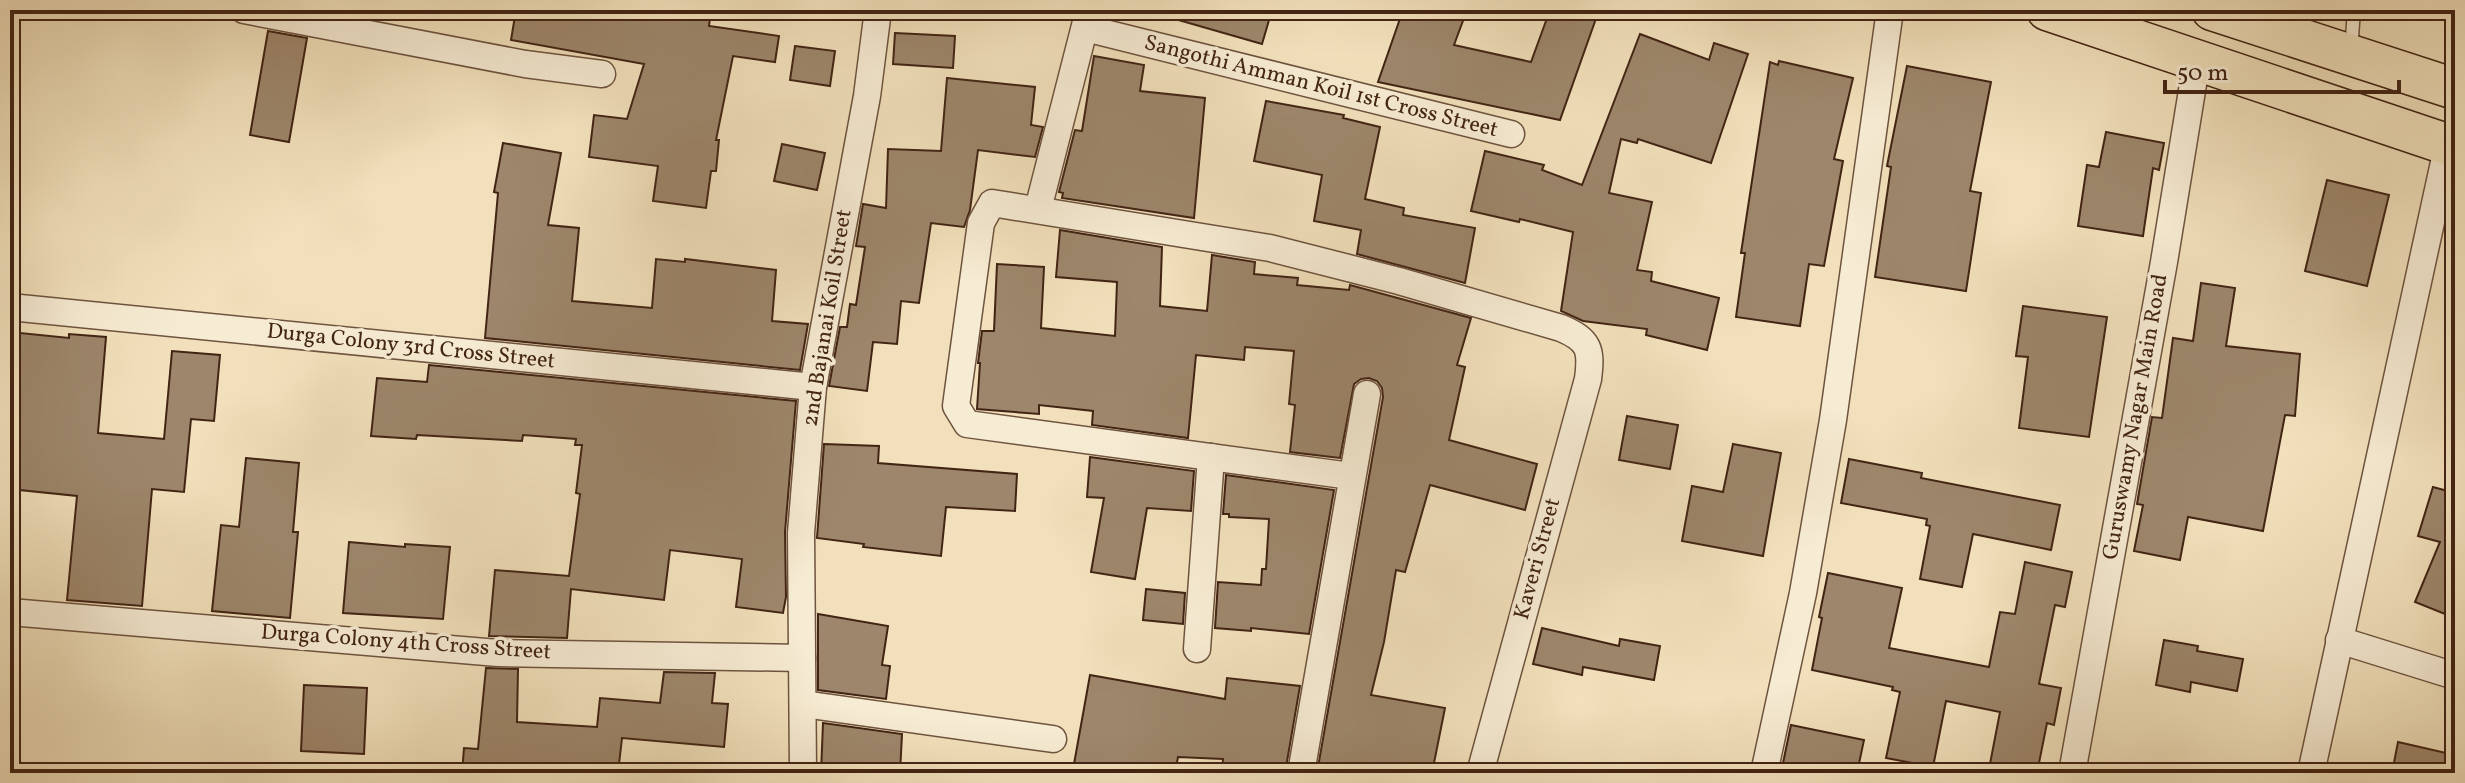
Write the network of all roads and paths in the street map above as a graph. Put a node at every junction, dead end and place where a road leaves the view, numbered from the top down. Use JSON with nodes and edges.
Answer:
{"nodes":[{"id":1,"x":244,"y":10,"type":"edge"},
{"id":2,"x":878,"y":10,"type":"edge"},
{"id":3,"x":1890,"y":10,"type":"edge"},
{"id":4,"x":2047,"y":10,"type":"edge"},
{"id":5,"x":2215,"y":10,"type":"edge"},
{"id":6,"x":2354,"y":10,"type":"edge"},
{"id":7,"x":1087,"y":19,"type":"edge"},
{"id":8,"x":2351,"y":55,"type":"junction"},
{"id":9,"x":2197,"y":60,"type":"junction"},
{"id":10,"x":602,"y":74,"type":"dead end"},
{"id":11,"x":2455,"y":89,"type":"edge"},
{"id":12,"x":1511,"y":134,"type":"dead end"},
{"id":13,"x":2451,"y":145,"type":"edge"},
{"id":14,"x":1038,"y":209,"type":"junction"},
{"id":15,"x":10,"y":307,"type":"edge"},
{"id":16,"x":813,"y":387,"type":"junction"},
{"id":17,"x":1367,"y":394,"type":"dead end"},
{"id":18,"x":1211,"y":457,"type":"junction"},
{"id":19,"x":1351,"y":476,"type":"junction"},
{"id":20,"x":10,"y":612,"type":"edge"},
{"id":21,"x":2339,"y":640,"type":"junction"},
{"id":22,"x":1197,"y":649,"type":"dead end"},
{"id":23,"x":802,"y":658,"type":"junction"},
{"id":24,"x":2455,"y":676,"type":"edge"},
{"id":25,"x":803,"y":704,"type":"junction"},
{"id":26,"x":1053,"y":739,"type":"dead end"},
{"id":27,"x":803,"y":773,"type":"edge"},
{"id":28,"x":1301,"y":773,"type":"edge"},
{"id":29,"x":1480,"y":773,"type":"edge"},
{"id":30,"x":1764,"y":773,"type":"edge"},
{"id":31,"x":2072,"y":773,"type":"edge"},
{"id":32,"x":2311,"y":773,"type":"edge"}],
"edges":[{"from":1,"to":10,"type":"street"},
{"from":2,"to":16,"type":"street","name":"2nd Bajanai Koil Street"},
{"from":3,"to":30,"type":"street"},
{"from":4,"to":9,"type":"main road"},
{"from":5,"to":8,"type":"main road"},
{"from":6,"to":8,"type":"lane"},
{"from":7,"to":12,"type":"street","name":"Sangothi Amman Koil 1st Cross Street"},
{"from":7,"to":14,"type":"street"},
{"from":8,"to":11,"type":"main road"},
{"from":9,"to":13,"type":"main road"},
{"from":9,"to":31,"type":"street","name":"Guruswamy Nagar Main Road"},
{"from":13,"to":21,"type":"street"},
{"from":14,"to":18,"type":"street"},
{"from":14,"to":29,"type":"street","name":"Kaveri Street"},
{"from":15,"to":16,"type":"street","name":"Durga Colony 3rd Cross Street"},
{"from":16,"to":23,"type":"street","name":"2nd Bajanai Koil Street"},
{"from":17,"to":19,"type":"street"},
{"from":18,"to":19,"type":"street"},
{"from":18,"to":22,"type":"street"},
{"from":19,"to":28,"type":"street"},
{"from":20,"to":23,"type":"street","name":"Durga Colony 4th Cross Street"},
{"from":21,"to":24,"type":"street"},
{"from":21,"to":32,"type":"street"},
{"from":23,"to":25,"type":"street","name":"2nd Bajanai Koil Street"},
{"from":25,"to":26,"type":"street"},
{"from":25,"to":27,"type":"street","name":"2nd Bajanai Koil Street"}]}
